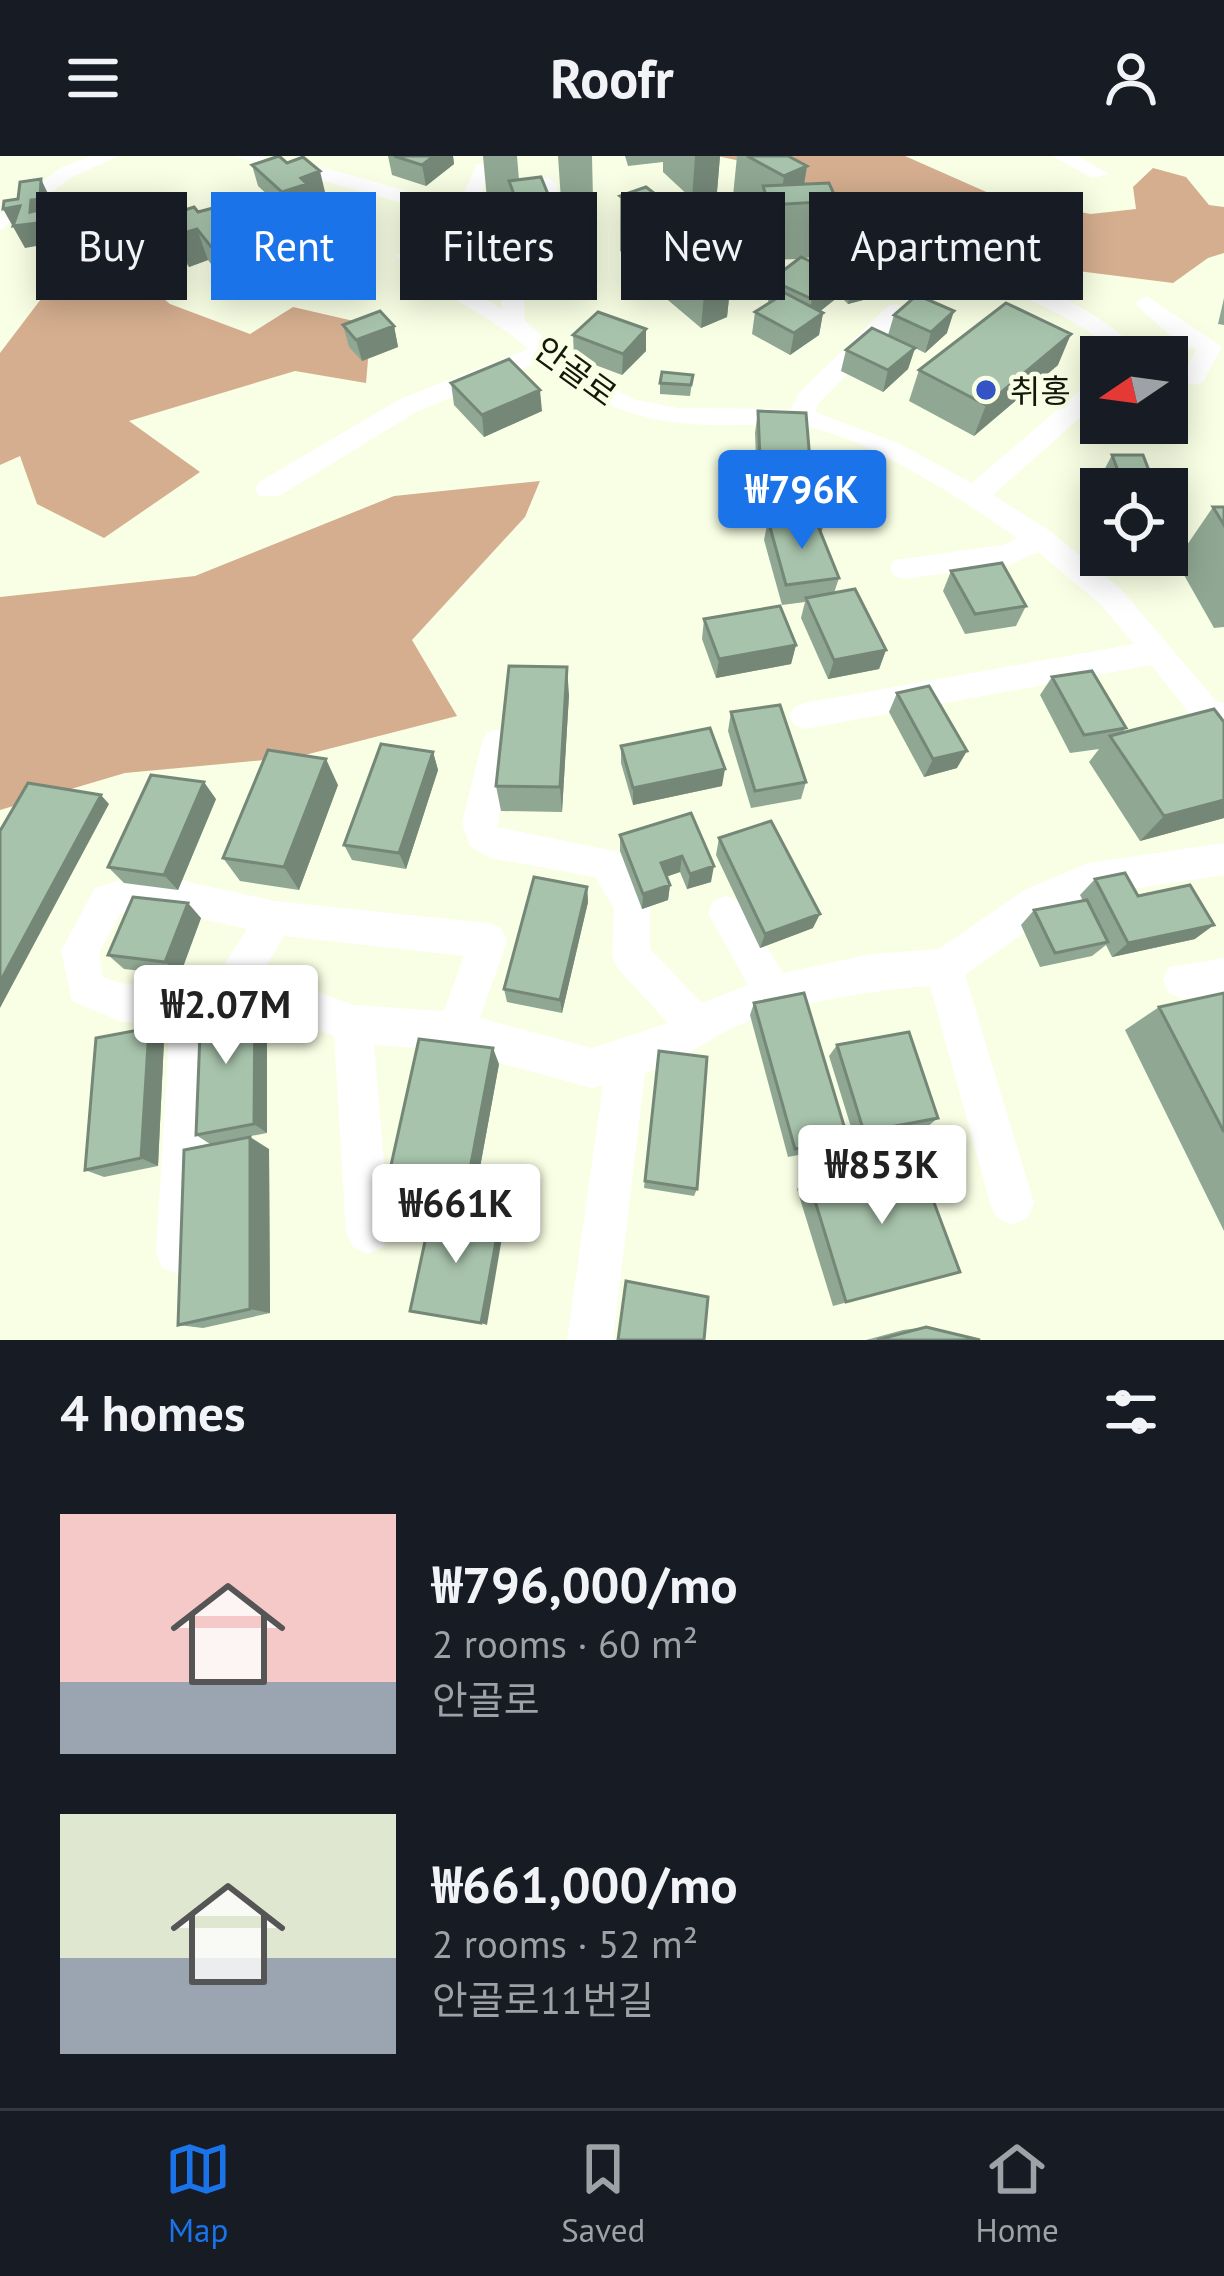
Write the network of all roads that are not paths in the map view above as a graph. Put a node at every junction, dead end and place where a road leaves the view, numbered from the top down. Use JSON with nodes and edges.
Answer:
{"nodes":[{"id":1,"x":109,"y":156,"type":"edge"},
{"id":2,"x":244,"y":156,"type":"edge"},
{"id":3,"x":1062,"y":156,"type":"edge"},
{"id":4,"x":311,"y":162,"type":"edge"},
{"id":5,"x":395,"y":166,"type":"edge"},
{"id":6,"x":484,"y":168,"type":"dead end"},
{"id":7,"x":1099,"y":175,"type":"dead end"},
{"id":8,"x":548,"y":183,"type":"edge"},
{"id":9,"x":371,"y":188,"type":"junction"},
{"id":10,"x":472,"y":192,"type":"edge"},
{"id":11,"x":548,"y":192,"type":"edge"},
{"id":12,"x":400,"y":196,"type":"edge"},
{"id":13,"x":0,"y":224,"type":"edge"},
{"id":14,"x":473,"y":300,"type":"edge"},
{"id":15,"x":512,"y":300,"type":"edge"},
{"id":16,"x":1041,"y":300,"type":"edge"},
{"id":17,"x":1147,"y":303,"type":"dead end"},
{"id":18,"x":896,"y":311,"type":"edge"},
{"id":19,"x":513,"y":323,"type":"junction"},
{"id":20,"x":1117,"y":336,"type":"edge"},
{"id":21,"x":1186,"y":336,"type":"edge"},
{"id":22,"x":1188,"y":337,"type":"edge"},
{"id":23,"x":543,"y":352,"type":"junction"},
{"id":24,"x":1188,"y":375,"type":"edge"},
{"id":25,"x":1080,"y":404,"type":"edge"},
{"id":26,"x":800,"y":420,"type":"junction"},
{"id":27,"x":269,"y":489,"type":"dead end"},
{"id":28,"x":972,"y":498,"type":"junction"},
{"id":29,"x":1040,"y":538,"type":"junction"},
{"id":30,"x":904,"y":568,"type":"dead end"},
{"id":31,"x":1155,"y":652,"type":"junction"},
{"id":32,"x":805,"y":716,"type":"dead end"},
{"id":33,"x":1224,"y":717,"type":"edge"},
{"id":34,"x":498,"y":743,"type":"edge"},
{"id":35,"x":1224,"y":859,"type":"edge"},
{"id":36,"x":242,"y":864,"type":"edge"},
{"id":37,"x":220,"y":907,"type":"junction"},
{"id":38,"x":726,"y":913,"type":"dead end"},
{"id":39,"x":275,"y":918,"type":"junction"},
{"id":40,"x":944,"y":967,"type":"junction"},
{"id":41,"x":1224,"y":976,"type":"edge"},
{"id":42,"x":1182,"y":980,"type":"dead end"},
{"id":43,"x":775,"y":994,"type":"junction"},
{"id":44,"x":373,"y":1025,"type":"junction"},
{"id":45,"x":698,"y":1028,"type":"junction"},
{"id":46,"x":457,"y":1030,"type":"junction"},
{"id":47,"x":627,"y":1058,"type":"junction"},
{"id":48,"x":1012,"y":1203,"type":"dead end"},
{"id":49,"x":368,"y":1232,"type":"dead end"},
{"id":50,"x":178,"y":1252,"type":"edge"},
{"id":51,"x":590,"y":1340,"type":"edge"}],
"edges":[{"from":1,"to":13,"type":"street"},
{"from":2,"to":4,"type":"street"},
{"from":3,"to":7,"type":"street"},
{"from":4,"to":9,"type":"street"},
{"from":5,"to":9,"type":"street"},
{"from":6,"to":10,"type":"street"},
{"from":8,"to":11,"type":"street"},
{"from":9,"to":12,"type":"street"},
{"from":14,"to":19,"type":"street"},
{"from":15,"to":19,"type":"street","name":"안골로"},
{"from":16,"to":20,"type":"street"},
{"from":17,"to":21,"type":"street"},
{"from":18,"to":26,"type":"street"},
{"from":19,"to":23,"type":"street","name":"안골로"},
{"from":22,"to":24,"type":"street"},
{"from":23,"to":26,"type":"street","name":"안골로"},
{"from":23,"to":27,"type":"street"},
{"from":25,"to":28,"type":"street"},
{"from":26,"to":28,"type":"street","name":"안골로"},
{"from":28,"to":29,"type":"street","name":"안골로"},
{"from":29,"to":30,"type":"street"},
{"from":29,"to":31,"type":"street","name":"안골로"},
{"from":31,"to":32,"type":"street"},
{"from":31,"to":33,"type":"street","name":"안골로"},
{"from":34,"to":45,"type":"street"},
{"from":35,"to":40,"type":"street"},
{"from":36,"to":37,"type":"street"},
{"from":37,"to":39,"type":"street"},
{"from":37,"to":39,"type":"street"},
{"from":38,"to":43,"type":"street"},
{"from":39,"to":46,"type":"street"},
{"from":40,"to":43,"type":"street"},
{"from":40,"to":48,"type":"street"},
{"from":41,"to":42,"type":"street"},
{"from":43,"to":45,"type":"street"},
{"from":44,"to":46,"type":"street"},
{"from":44,"to":49,"type":"street"},
{"from":44,"to":50,"type":"street"},
{"from":45,"to":47,"type":"street"},
{"from":46,"to":47,"type":"street"},
{"from":47,"to":51,"type":"street"}]}
